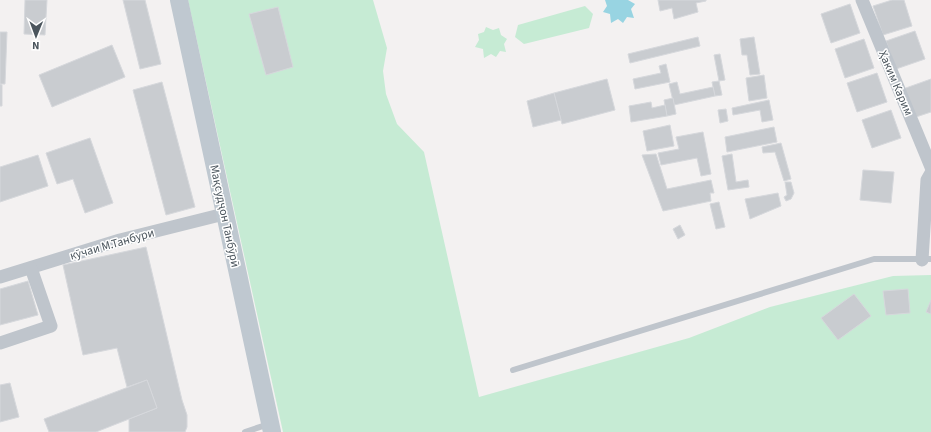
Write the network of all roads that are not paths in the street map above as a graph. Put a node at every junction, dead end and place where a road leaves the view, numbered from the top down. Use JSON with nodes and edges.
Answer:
{"nodes":[{"id":1,"x":179,"y":0,"type":"edge"},
{"id":2,"x":862,"y":0,"type":"edge"},
{"id":3,"x":931,"y":167,"type":"edge"},
{"id":4,"x":931,"y":173,"type":"edge"},
{"id":5,"x":224,"y":214,"type":"junction"},
{"id":6,"x":927,"y":259,"type":"edge"},
{"id":7,"x":31,"y":268,"type":"junction"},
{"id":8,"x":0,"y":277,"type":"edge"},
{"id":9,"x":0,"y":343,"type":"edge"},
{"id":10,"x":514,"y":370,"type":"dead end"},
{"id":11,"x":272,"y":428,"type":"edge"},
{"id":12,"x":245,"y":432,"type":"edge"}],
"edges":[{"from":1,"to":5,"type":"main road","name":"Мақсудҷон Танбӯрӣ"},
{"from":2,"to":3,"type":"street","name":"Ҳаким Карим"},
{"from":4,"to":6,"type":"street"},
{"from":5,"to":7,"type":"street","name":"кӯчаи М.Танбури"},
{"from":5,"to":11,"type":"main road","name":"Мақсудҷон Танбӯрӣ"},
{"from":6,"to":10,"type":"lane"},
{"from":7,"to":8,"type":"street","name":"кӯчаи М.Танбури"},
{"from":7,"to":9,"type":"street"},
{"from":11,"to":12,"type":"lane"}]}
